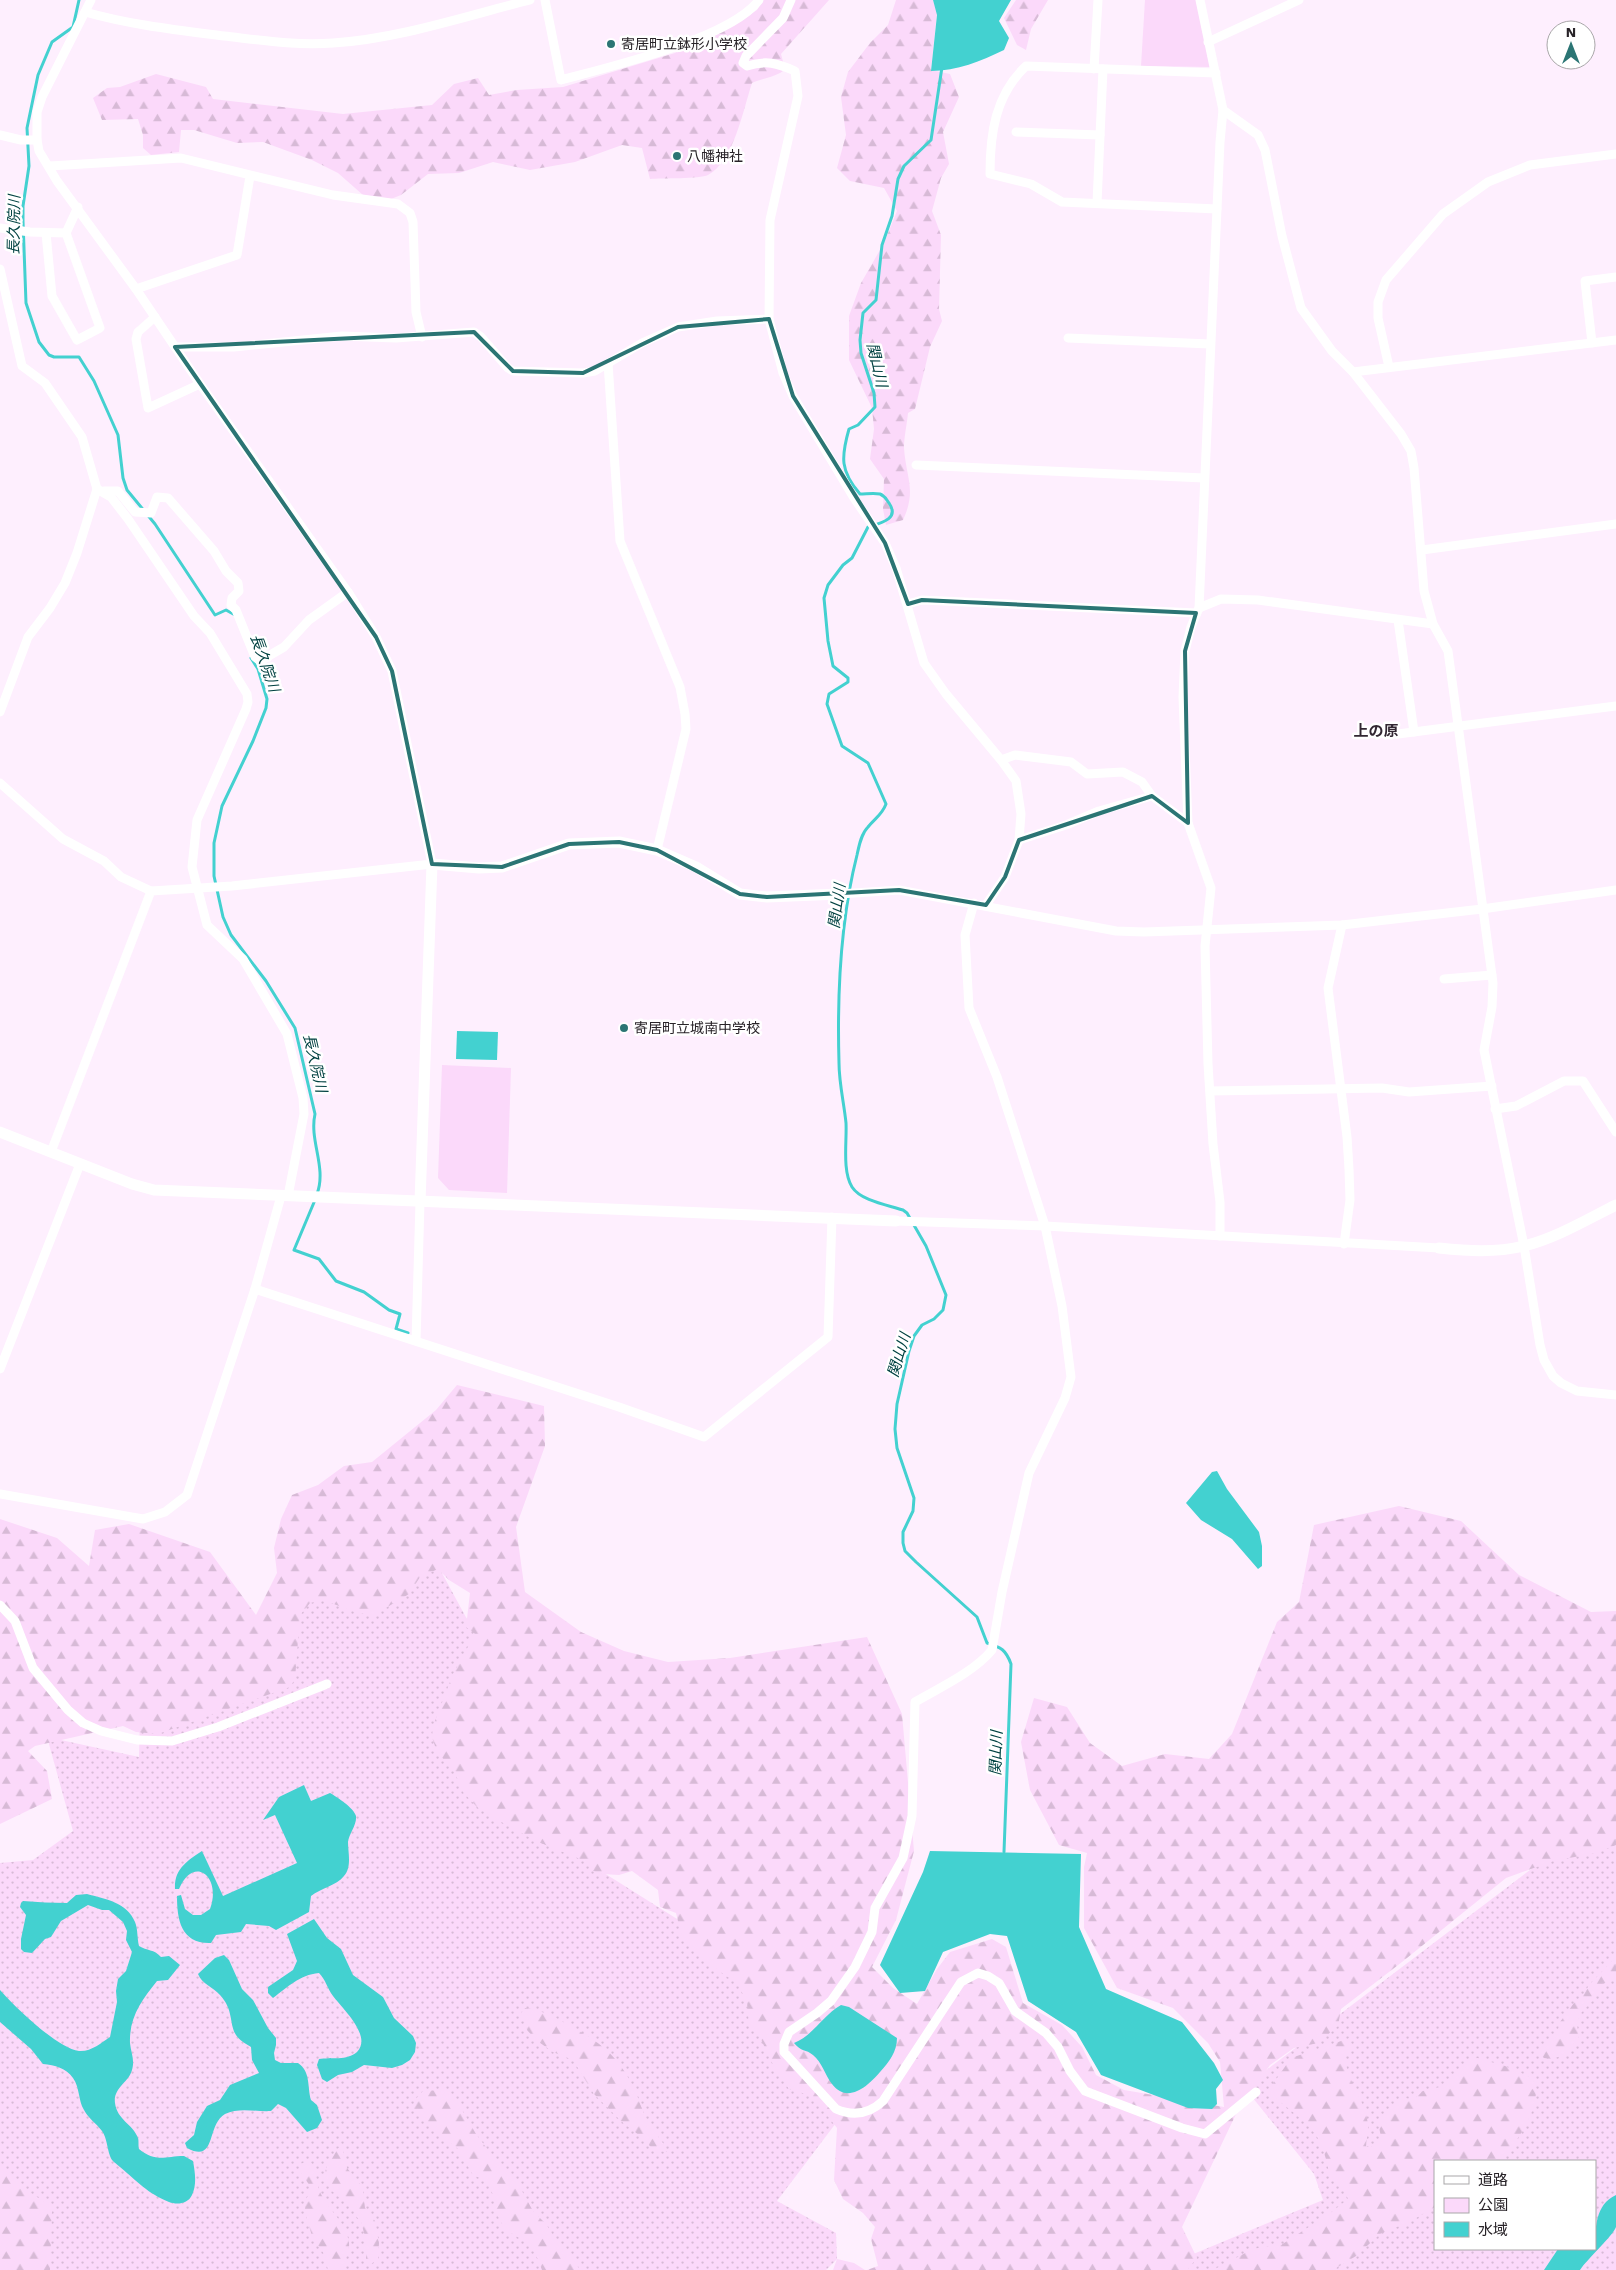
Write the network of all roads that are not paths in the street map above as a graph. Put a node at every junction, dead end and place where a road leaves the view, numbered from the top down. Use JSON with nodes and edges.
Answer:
{"nodes":[{"id":1,"x":91,"y":0,"type":"edge"},
{"id":2,"x":530,"y":0,"type":"edge"},
{"id":3,"x":545,"y":0,"type":"edge"},
{"id":4,"x":759,"y":0,"type":"edge"},
{"id":5,"x":791,"y":0,"type":"edge"},
{"id":6,"x":1098,"y":0,"type":"edge"},
{"id":7,"x":1200,"y":0,"type":"edge"},
{"id":8,"x":1300,"y":0,"type":"edge"},
{"id":9,"x":85,"y":12,"type":"junction"},
{"id":10,"x":1208,"y":42,"type":"junction"},
{"id":11,"x":1099,"y":69,"type":"junction"},
{"id":12,"x":1216,"y":73,"type":"junction"},
{"id":13,"x":1223,"y":110,"type":"junction"},
{"id":14,"x":1016,"y":132,"type":"dead end"},
{"id":15,"x":0,"y":135,"type":"edge"},
{"id":16,"x":1100,"y":135,"type":"junction"},
{"id":17,"x":36,"y":140,"type":"junction"},
{"id":18,"x":1616,"y":154,"type":"edge"},
{"id":19,"x":50,"y":166,"type":"junction"},
{"id":20,"x":250,"y":176,"type":"junction"},
{"id":21,"x":1097,"y":204,"type":"junction"},
{"id":22,"x":78,"y":207,"type":"junction"},
{"id":23,"x":1217,"y":209,"type":"junction"},
{"id":24,"x":0,"y":228,"type":"edge"},
{"id":25,"x":66,"y":232,"type":"junction"},
{"id":26,"x":46,"y":233,"type":"junction"},
{"id":27,"x":0,"y":269,"type":"edge"},
{"id":28,"x":1616,"y":277,"type":"edge"},
{"id":29,"x":136,"y":289,"type":"junction"},
{"id":30,"x":155,"y":317,"type":"junction"},
{"id":31,"x":769,"y":319,"type":"junction"},
{"id":32,"x":422,"y":337,"type":"junction"},
{"id":33,"x":1068,"y":338,"type":"dead end"},
{"id":34,"x":1616,"y":340,"type":"edge"},
{"id":35,"x":1592,"y":343,"type":"junction"},
{"id":36,"x":1210,"y":344,"type":"junction"},
{"id":37,"x":175,"y":347,"type":"junction"},
{"id":38,"x":608,"y":363,"type":"junction"},
{"id":39,"x":1389,"y":367,"type":"junction"},
{"id":40,"x":1353,"y":372,"type":"junction"},
{"id":41,"x":200,"y":384,"type":"junction"},
{"id":42,"x":916,"y":465,"type":"dead end"},
{"id":43,"x":1204,"y":478,"type":"junction"},
{"id":44,"x":100,"y":490,"type":"junction"},
{"id":45,"x":1616,"y":524,"type":"edge"},
{"id":46,"x":1422,"y":550,"type":"junction"},
{"id":47,"x":348,"y":592,"type":"junction"},
{"id":48,"x":908,"y":604,"type":"junction"},
{"id":49,"x":1198,"y":610,"type":"junction"},
{"id":50,"x":1398,"y":620,"type":"junction"},
{"id":51,"x":1432,"y":624,"type":"junction"},
{"id":52,"x":1616,"y":706,"type":"edge"},
{"id":53,"x":0,"y":712,"type":"edge"},
{"id":54,"x":1460,"y":727,"type":"junction"},
{"id":55,"x":1414,"y":732,"type":"junction"},
{"id":56,"x":1398,"y":734,"type":"dead end"},
{"id":57,"x":1001,"y":760,"type":"junction"},
{"id":58,"x":0,"y":784,"type":"edge"},
{"id":59,"x":1152,"y":796,"type":"junction"},
{"id":60,"x":1188,"y":823,"type":"junction"},
{"id":61,"x":1019,"y":840,"type":"junction"},
{"id":62,"x":657,"y":850,"type":"junction"},
{"id":63,"x":432,"y":864,"type":"junction"},
{"id":64,"x":196,"y":888,"type":"junction"},
{"id":65,"x":1616,"y":890,"type":"edge"},
{"id":66,"x":151,"y":891,"type":"junction"},
{"id":67,"x":840,"y":894,"type":"joint"},
{"id":68,"x":974,"y":903,"type":"junction"},
{"id":69,"x":986,"y":905,"type":"junction"},
{"id":70,"x":1482,"y":909,"type":"junction"},
{"id":71,"x":1342,"y":925,"type":"junction"},
{"id":72,"x":1205,"y":931,"type":"junction"},
{"id":73,"x":1492,"y":975,"type":"junction"},
{"id":74,"x":1444,"y":980,"type":"dead end"},
{"id":75,"x":1492,"y":1086,"type":"junction"},
{"id":76,"x":1341,"y":1089,"type":"junction"},
{"id":77,"x":1210,"y":1091,"type":"junction"},
{"id":78,"x":1495,"y":1109,"type":"junction"},
{"id":79,"x":0,"y":1132,"type":"edge"},
{"id":80,"x":1616,"y":1132,"type":"edge"},
{"id":81,"x":51,"y":1152,"type":"junction"},
{"id":82,"x":80,"y":1164,"type":"junction"},
{"id":83,"x":285,"y":1196,"type":"junction"},
{"id":84,"x":420,"y":1202,"type":"junction"},
{"id":85,"x":1616,"y":1205,"type":"edge"},
{"id":86,"x":832,"y":1217,"type":"junction"},
{"id":87,"x":896,"y":1221,"type":"joint"},
{"id":88,"x":1045,"y":1226,"type":"junction"},
{"id":89,"x":1220,"y":1236,"type":"junction"},
{"id":90,"x":1344,"y":1244,"type":"junction"},
{"id":91,"x":1524,"y":1246,"type":"junction"},
{"id":92,"x":1439,"y":1248,"type":"joint"},
{"id":93,"x":255,"y":1289,"type":"junction"},
{"id":94,"x":416,"y":1341,"type":"junction"},
{"id":95,"x":0,"y":1369,"type":"edge"},
{"id":96,"x":1616,"y":1395,"type":"edge"},
{"id":97,"x":0,"y":1494,"type":"edge"},
{"id":98,"x":0,"y":1605,"type":"edge"},
{"id":99,"x":327,"y":1684,"type":"dead end"},
{"id":100,"x":1256,"y":2092,"type":"dead end"}],
"edges":[{"from":1,"to":9,"type":"street"},
{"from":2,"to":9,"type":"street"},
{"from":3,"to":4,"type":"street"},
{"from":5,"to":31,"type":"street"},
{"from":6,"to":11,"type":"street"},
{"from":7,"to":10,"type":"street"},
{"from":8,"to":10,"type":"street"},
{"from":9,"to":17,"type":"street"},
{"from":10,"to":12,"type":"street"},
{"from":11,"to":12,"type":"street"},
{"from":11,"to":16,"type":"street"},
{"from":11,"to":21,"type":"street"},
{"from":12,"to":13,"type":"street"},
{"from":13,"to":23,"type":"street"},
{"from":13,"to":40,"type":"street"},
{"from":14,"to":16,"type":"street"},
{"from":15,"to":17,"type":"street"},
{"from":16,"to":21,"type":"street"},
{"from":17,"to":19,"type":"street"},
{"from":18,"to":39,"type":"street"},
{"from":19,"to":20,"type":"street"},
{"from":19,"to":22,"type":"street"},
{"from":20,"to":29,"type":"street"},
{"from":20,"to":32,"type":"street"},
{"from":21,"to":23,"type":"street"},
{"from":22,"to":25,"type":"street"},
{"from":22,"to":29,"type":"street"},
{"from":23,"to":36,"type":"street"},
{"from":24,"to":26,"type":"street"},
{"from":25,"to":26,"type":"street"},
{"from":25,"to":26,"type":"street"},
{"from":27,"to":44,"type":"street"},
{"from":28,"to":35,"type":"street"},
{"from":29,"to":30,"type":"street"},
{"from":30,"to":37,"type":"street"},
{"from":30,"to":41,"type":"street"},
{"from":31,"to":38,"type":"street"},
{"from":31,"to":48,"type":"street"},
{"from":32,"to":37,"type":"street"},
{"from":32,"to":38,"type":"street"},
{"from":33,"to":36,"type":"street"},
{"from":34,"to":35,"type":"street"},
{"from":35,"to":39,"type":"street"},
{"from":36,"to":43,"type":"street"},
{"from":37,"to":41,"type":"street"},
{"from":38,"to":62,"type":"street"},
{"from":39,"to":40,"type":"street"},
{"from":40,"to":46,"type":"street"},
{"from":41,"to":47,"type":"street"},
{"from":42,"to":43,"type":"street"},
{"from":43,"to":49,"type":"street"},
{"from":44,"to":47,"type":"street"},
{"from":44,"to":53,"type":"street"},
{"from":44,"to":64,"type":"street"},
{"from":45,"to":46,"type":"street"},
{"from":46,"to":51,"type":"street"},
{"from":47,"to":63,"type":"street"},
{"from":48,"to":49,"type":"street"},
{"from":48,"to":57,"type":"street"},
{"from":49,"to":50,"type":"street"},
{"from":49,"to":60,"type":"street"},
{"from":50,"to":51,"type":"street"},
{"from":50,"to":55,"type":"street"},
{"from":51,"to":54,"type":"street"},
{"from":52,"to":54,"type":"street"},
{"from":54,"to":55,"type":"street"},
{"from":54,"to":70,"type":"street"},
{"from":55,"to":56,"type":"street"},
{"from":57,"to":59,"type":"street"},
{"from":57,"to":61,"type":"street"},
{"from":58,"to":66,"type":"street"},
{"from":59,"to":60,"type":"street"},
{"from":59,"to":61,"type":"street"},
{"from":60,"to":72,"type":"street"},
{"from":61,"to":69,"type":"street"},
{"from":62,"to":63,"type":"street"},
{"from":62,"to":67,"type":"street"},
{"from":63,"to":64,"type":"street"},
{"from":63,"to":84,"type":"street"},
{"from":64,"to":66,"type":"street"},
{"from":64,"to":83,"type":"street"},
{"from":65,"to":70,"type":"street"},
{"from":66,"to":81,"type":"street"},
{"from":67,"to":68,"type":"street"},
{"from":68,"to":69,"type":"street"},
{"from":68,"to":88,"type":"street"},
{"from":69,"to":72,"type":"street"},
{"from":70,"to":71,"type":"street"},
{"from":70,"to":73,"type":"street"},
{"from":71,"to":72,"type":"street"},
{"from":71,"to":76,"type":"street"},
{"from":72,"to":77,"type":"street"},
{"from":73,"to":74,"type":"street"},
{"from":73,"to":75,"type":"street"},
{"from":75,"to":76,"type":"street"},
{"from":75,"to":78,"type":"street"},
{"from":76,"to":77,"type":"street"},
{"from":76,"to":90,"type":"street"},
{"from":77,"to":89,"type":"street"},
{"from":78,"to":80,"type":"street"},
{"from":78,"to":91,"type":"street"},
{"from":79,"to":81,"type":"street"},
{"from":81,"to":82,"type":"street"},
{"from":82,"to":83,"type":"street"},
{"from":82,"to":95,"type":"street"},
{"from":83,"to":84,"type":"street"},
{"from":83,"to":93,"type":"street"},
{"from":84,"to":86,"type":"street"},
{"from":84,"to":94,"type":"street"},
{"from":85,"to":91,"type":"street"},
{"from":86,"to":87,"type":"street"},
{"from":86,"to":94,"type":"street"},
{"from":87,"to":88,"type":"street"},
{"from":88,"to":89,"type":"street"},
{"from":88,"to":100,"type":"street"},
{"from":89,"to":90,"type":"street"},
{"from":90,"to":92,"type":"street"},
{"from":91,"to":92,"type":"street"},
{"from":91,"to":96,"type":"street"},
{"from":93,"to":94,"type":"street"},
{"from":93,"to":97,"type":"street"},
{"from":98,"to":99,"type":"street"}]}
